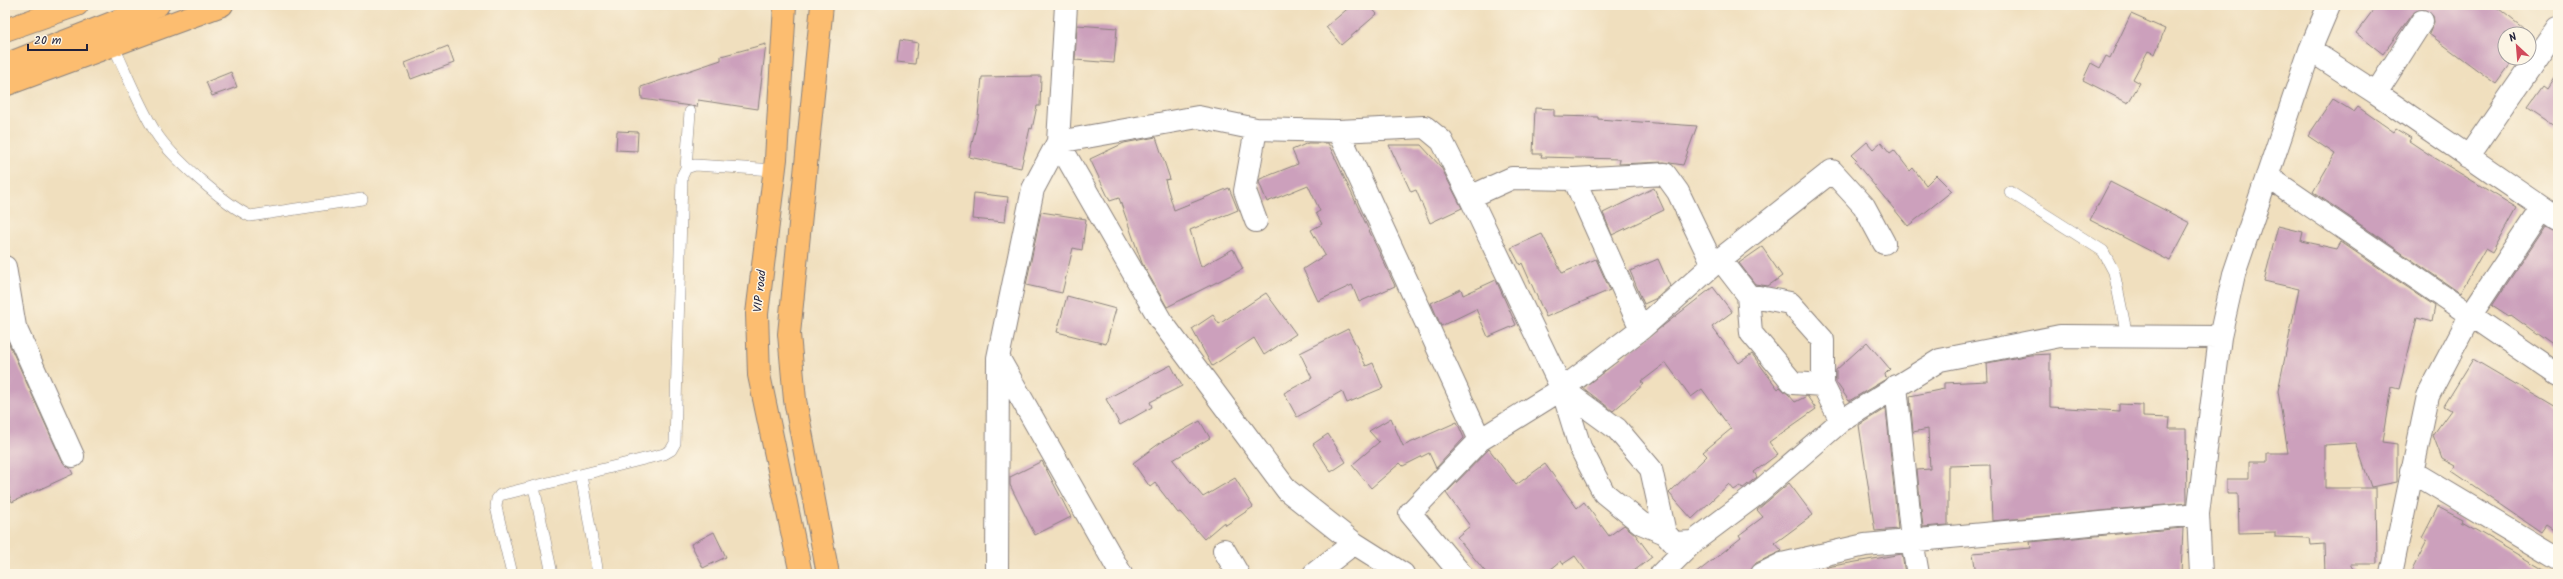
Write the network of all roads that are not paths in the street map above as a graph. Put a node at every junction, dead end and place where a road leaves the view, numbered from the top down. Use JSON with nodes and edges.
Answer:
{"nodes":[{"id":1,"x":77,"y":5,"type":"edge"},
{"id":2,"x":158,"y":5,"type":"edge"},
{"id":3,"x":222,"y":5,"type":"edge"},
{"id":4,"x":785,"y":5,"type":"edge"},
{"id":5,"x":822,"y":5,"type":"edge"},
{"id":6,"x":1066,"y":5,"type":"edge"},
{"id":7,"x":2329,"y":5,"type":"edge"},
{"id":8,"x":2422,"y":21,"type":"dead end"},
{"id":9,"x":2558,"y":27,"type":"edge"},
{"id":10,"x":5,"y":30,"type":"edge"},
{"id":11,"x":113,"y":45,"type":"junction"},
{"id":12,"x":2310,"y":50,"type":"junction"},
{"id":13,"x":5,"y":65,"type":"edge"},
{"id":14,"x":5,"y":85,"type":"edge"},
{"id":15,"x":2376,"y":92,"type":"junction"},
{"id":16,"x":690,"y":112,"type":"dead end"},
{"id":17,"x":1256,"y":129,"type":"junction"},
{"id":18,"x":1338,"y":131,"type":"junction"},
{"id":19,"x":1058,"y":142,"type":"junction"},
{"id":20,"x":2468,"y":157,"type":"junction"},
{"id":21,"x":686,"y":168,"type":"junction"},
{"id":22,"x":775,"y":170,"type":"junction"},
{"id":23,"x":2267,"y":176,"type":"junction"},
{"id":24,"x":1574,"y":179,"type":"junction"},
{"id":25,"x":2010,"y":192,"type":"dead end"},
{"id":26,"x":1470,"y":197,"type":"junction"},
{"id":27,"x":362,"y":199,"type":"dead end"},
{"id":28,"x":2550,"y":213,"type":"edge"},
{"id":29,"x":1256,"y":221,"type":"dead end"},
{"id":30,"x":1884,"y":243,"type":"dead end"},
{"id":31,"x":1717,"y":263,"type":"junction"},
{"id":32,"x":5,"y":267,"type":"edge"},
{"id":33,"x":1748,"y":295,"type":"junction"},
{"id":34,"x":2470,"y":316,"type":"junction"},
{"id":35,"x":1641,"y":329,"type":"junction"},
{"id":36,"x":10,"y":330,"type":"edge"},
{"id":37,"x":2127,"y":336,"type":"junction"},
{"id":38,"x":2220,"y":337,"type":"junction"},
{"id":39,"x":998,"y":358,"type":"junction"},
{"id":40,"x":2558,"y":375,"type":"edge"},
{"id":41,"x":1823,"y":385,"type":"junction"},
{"id":42,"x":1896,"y":386,"type":"junction"},
{"id":43,"x":1562,"y":389,"type":"junction"},
{"id":44,"x":1841,"y":421,"type":"junction"},
{"id":45,"x":1480,"y":440,"type":"junction"},
{"id":46,"x":73,"y":456,"type":"dead end"},
{"id":47,"x":2411,"y":470,"type":"junction"},
{"id":48,"x":581,"y":475,"type":"junction"},
{"id":49,"x":534,"y":487,"type":"junction"},
{"id":50,"x":2198,"y":514,"type":"junction"},
{"id":51,"x":1665,"y":533,"type":"junction"},
{"id":52,"x":1693,"y":542,"type":"junction"},
{"id":53,"x":1912,"y":542,"type":"junction"},
{"id":54,"x":1354,"y":543,"type":"junction"},
{"id":55,"x":1224,"y":550,"type":"dead end"},
{"id":56,"x":2558,"y":559,"type":"edge"},
{"id":57,"x":512,"y":574,"type":"edge"},
{"id":58,"x":552,"y":574,"type":"edge"},
{"id":59,"x":598,"y":574,"type":"edge"},
{"id":60,"x":801,"y":574,"type":"edge"},
{"id":61,"x":828,"y":574,"type":"edge"},
{"id":62,"x":997,"y":574,"type":"edge"},
{"id":63,"x":1121,"y":574,"type":"edge"},
{"id":64,"x":1238,"y":574,"type":"edge"},
{"id":65,"x":1314,"y":574,"type":"edge"},
{"id":66,"x":1403,"y":574,"type":"edge"},
{"id":67,"x":1461,"y":574,"type":"edge"},
{"id":68,"x":1661,"y":574,"type":"edge"},
{"id":69,"x":1762,"y":574,"type":"edge"},
{"id":70,"x":1918,"y":574,"type":"edge"},
{"id":71,"x":2201,"y":574,"type":"edge"},
{"id":72,"x":2391,"y":574,"type":"edge"}],
"edges":[{"from":1,"to":10,"type":"main road"},
{"from":2,"to":13,"type":"main road"},
{"from":3,"to":11,"type":"main road"},
{"from":4,"to":22,"type":"main road","name":"VIP road"},
{"from":5,"to":61,"type":"main road"},
{"from":6,"to":19,"type":"street"},
{"from":7,"to":12,"type":"street"},
{"from":8,"to":15,"type":"street"},
{"from":9,"to":20,"type":"street"},
{"from":11,"to":14,"type":"main road"},
{"from":11,"to":27,"type":"lane"},
{"from":12,"to":15,"type":"street"},
{"from":12,"to":23,"type":"street"},
{"from":15,"to":20,"type":"street"},
{"from":16,"to":21,"type":"lane"},
{"from":17,"to":18,"type":"street"},
{"from":17,"to":19,"type":"street"},
{"from":17,"to":29,"type":"street"},
{"from":18,"to":26,"type":"street"},
{"from":18,"to":45,"type":"street"},
{"from":19,"to":39,"type":"street"},
{"from":19,"to":54,"type":"street"},
{"from":20,"to":28,"type":"street"},
{"from":21,"to":22,"type":"lane"},
{"from":21,"to":48,"type":"lane"},
{"from":22,"to":60,"type":"main road","name":"VIP road"},
{"from":23,"to":34,"type":"street"},
{"from":23,"to":38,"type":"street"},
{"from":24,"to":26,"type":"street"},
{"from":24,"to":31,"type":"street"},
{"from":24,"to":35,"type":"street"},
{"from":25,"to":37,"type":"lane"},
{"from":26,"to":43,"type":"street"},
{"from":28,"to":34,"type":"street"},
{"from":30,"to":31,"type":"street"},
{"from":31,"to":33,"type":"street"},
{"from":31,"to":35,"type":"street"},
{"from":32,"to":36,"type":"street"},
{"from":33,"to":41,"type":"street"},
{"from":33,"to":41,"type":"street"},
{"from":34,"to":40,"type":"street"},
{"from":34,"to":47,"type":"street"},
{"from":35,"to":43,"type":"street"},
{"from":36,"to":46,"type":"street"},
{"from":37,"to":38,"type":"street"},
{"from":37,"to":42,"type":"street"},
{"from":38,"to":50,"type":"street"},
{"from":39,"to":62,"type":"street"},
{"from":39,"to":63,"type":"street"},
{"from":41,"to":44,"type":"street"},
{"from":42,"to":44,"type":"street"},
{"from":42,"to":53,"type":"street"},
{"from":43,"to":45,"type":"street"},
{"from":43,"to":51,"type":"street"},
{"from":43,"to":51,"type":"street"},
{"from":44,"to":52,"type":"street"},
{"from":45,"to":67,"type":"street"},
{"from":47,"to":56,"type":"street"},
{"from":47,"to":72,"type":"street"},
{"from":48,"to":49,"type":"lane"},
{"from":48,"to":59,"type":"lane"},
{"from":49,"to":57,"type":"lane"},
{"from":49,"to":58,"type":"lane"},
{"from":50,"to":53,"type":"street"},
{"from":50,"to":71,"type":"street"},
{"from":51,"to":52,"type":"street"},
{"from":52,"to":68,"type":"street"},
{"from":53,"to":69,"type":"street"},
{"from":53,"to":70,"type":"street"},
{"from":54,"to":65,"type":"street"},
{"from":54,"to":66,"type":"street"},
{"from":55,"to":64,"type":"street"}]}
